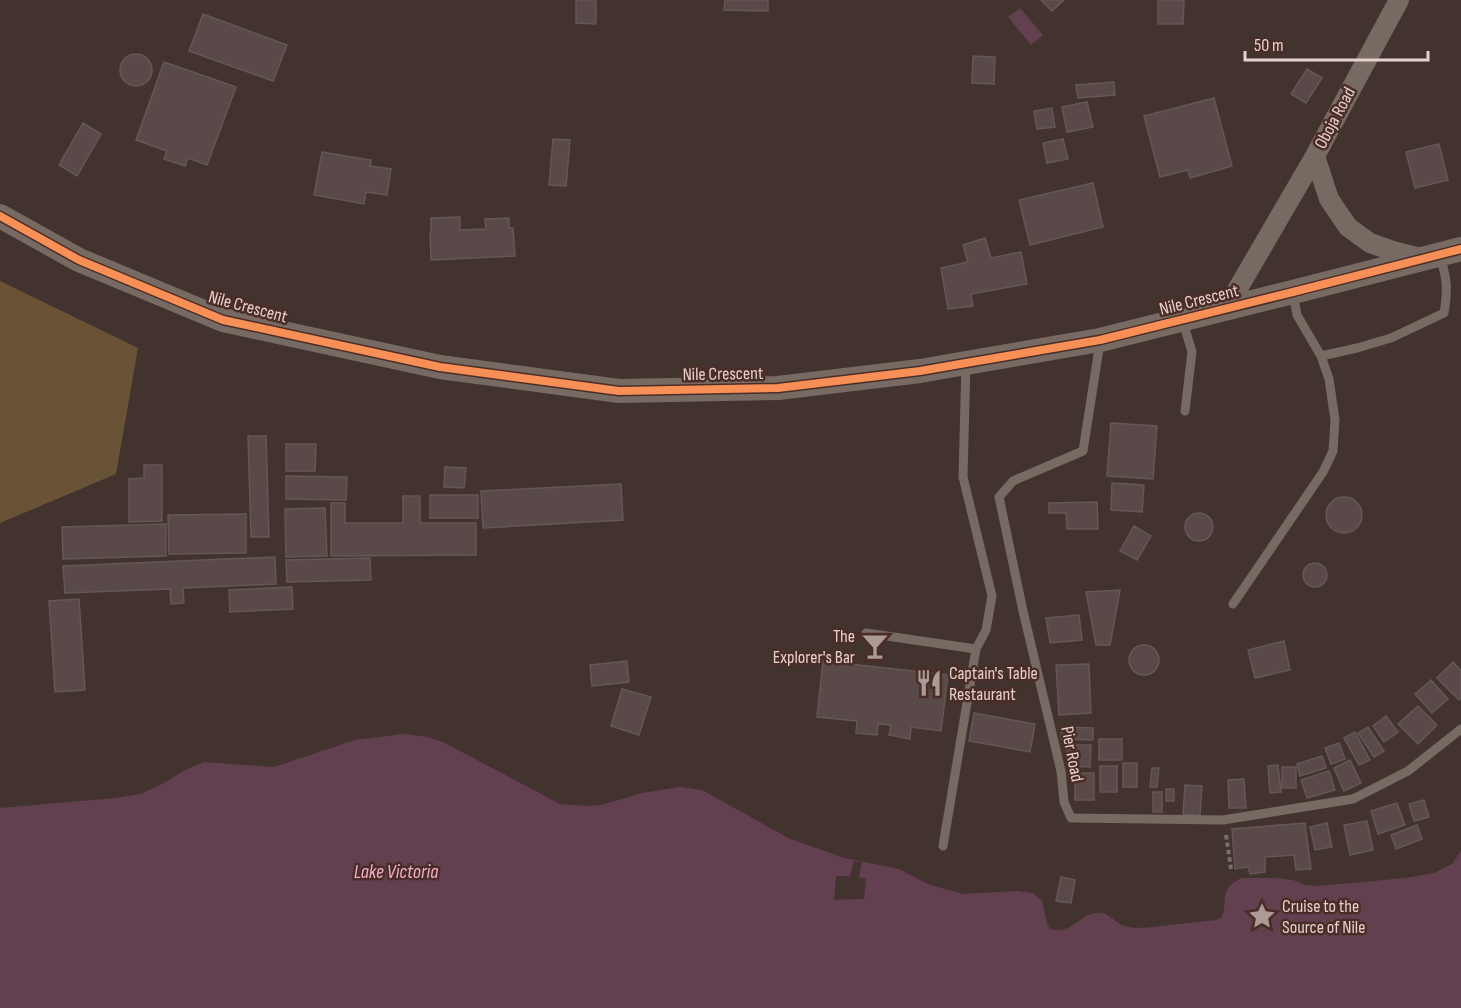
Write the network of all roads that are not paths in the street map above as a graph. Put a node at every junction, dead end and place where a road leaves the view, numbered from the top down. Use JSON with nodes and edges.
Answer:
{"nodes":[{"id":1,"x":1399,"y":0,"type":"edge"},
{"id":2,"x":1315,"y":156,"type":"junction"},
{"id":3,"x":0,"y":216,"type":"edge"},
{"id":4,"x":1442,"y":254,"type":"edge"},
{"id":5,"x":1293,"y":292,"type":"junction"},
{"id":6,"x":1226,"y":309,"type":"junction"},
{"id":7,"x":1183,"y":319,"type":"junction"},
{"id":8,"x":1100,"y":340,"type":"junction"},
{"id":9,"x":1321,"y":356,"type":"junction"},
{"id":10,"x":966,"y":363,"type":"junction"},
{"id":11,"x":1185,"y":411,"type":"dead end"},
{"id":12,"x":1233,"y":604,"type":"dead end"},
{"id":13,"x":866,"y":633,"type":"dead end"},
{"id":14,"x":976,"y":649,"type":"junction"},
{"id":15,"x":1461,"y":729,"type":"edge"},
{"id":16,"x":944,"y":846,"type":"dead end"}],
"edges":[{"from":1,"to":2,"type":"street","name":"Oboja Road"},
{"from":2,"to":4,"type":"street","name":"Oboja Road"},
{"from":2,"to":6,"type":"street"},
{"from":3,"to":10,"type":"street","name":"Nile Crescent"},
{"from":4,"to":5,"type":"street","name":"Nile Crescent"},
{"from":4,"to":9,"type":"lane"},
{"from":5,"to":6,"type":"street","name":"Nile Crescent"},
{"from":5,"to":9,"type":"lane"},
{"from":6,"to":7,"type":"street","name":"Nile Crescent"},
{"from":7,"to":8,"type":"street","name":"Nile Crescent"},
{"from":7,"to":11,"type":"lane"},
{"from":8,"to":10,"type":"street","name":"Nile Crescent"},
{"from":8,"to":15,"type":"lane","name":"Pier Road"},
{"from":9,"to":12,"type":"lane"},
{"from":10,"to":14,"type":"lane"},
{"from":13,"to":14,"type":"lane"},
{"from":14,"to":16,"type":"lane"}]}
